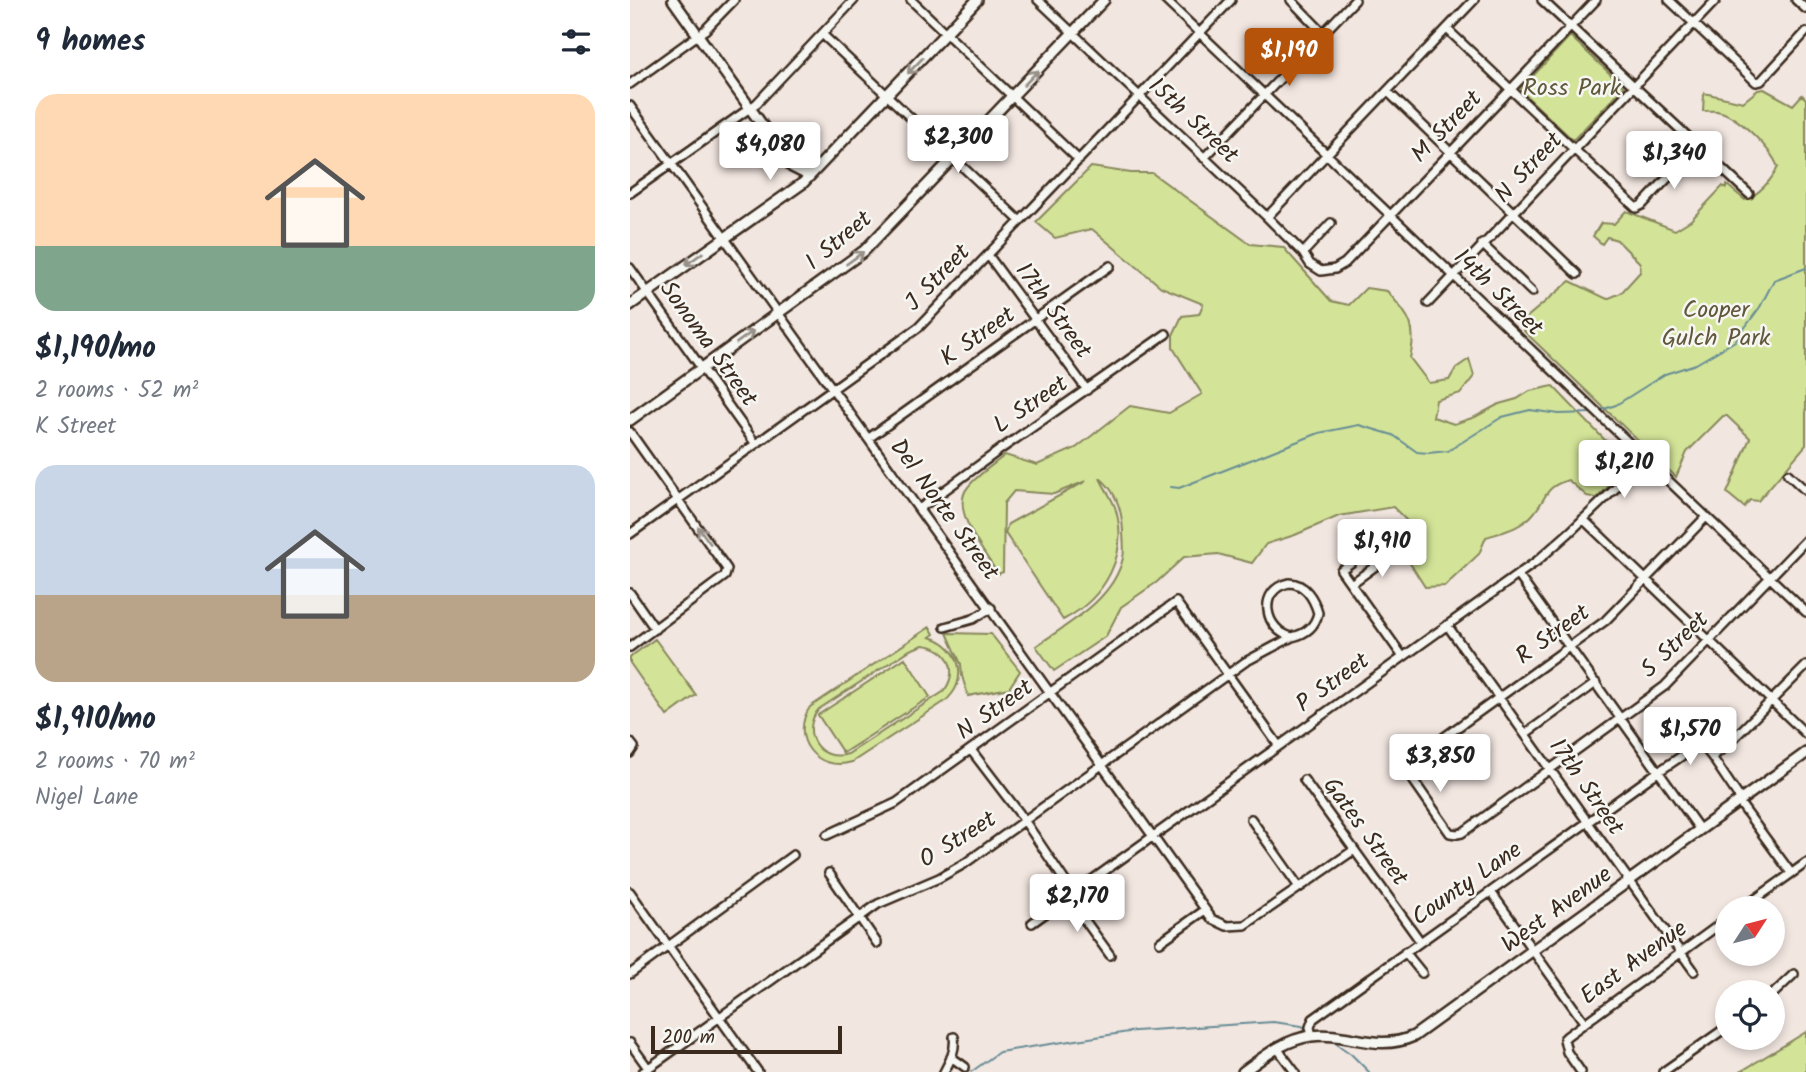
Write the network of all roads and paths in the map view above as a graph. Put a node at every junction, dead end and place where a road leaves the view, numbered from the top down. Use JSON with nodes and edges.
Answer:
{"nodes":[{"id":1,"x":673,"y":0,"type":"edge"},
{"id":2,"x":734,"y":0,"type":"edge"},
{"id":3,"x":854,"y":0,"type":"edge"},
{"id":4,"x":911,"y":0,"type":"edge"},
{"id":5,"x":977,"y":0,"type":"edge"},
{"id":6,"x":1038,"y":0,"type":"edge"},
{"id":7,"x":1104,"y":0,"type":"edge"},
{"id":8,"x":1165,"y":0,"type":"edge"},
{"id":9,"x":1231,"y":0,"type":"edge"},
{"id":10,"x":1291,"y":0,"type":"edge"},
{"id":11,"x":1355,"y":0,"type":"edge"},
{"id":12,"x":1474,"y":0,"type":"edge"},
{"id":13,"x":1542,"y":0,"type":"edge"},
{"id":14,"x":1596,"y":0,"type":"edge"},
{"id":15,"x":1669,"y":0,"type":"edge"},
{"id":16,"x":1716,"y":0,"type":"edge"},
{"id":17,"x":1796,"y":0,"type":"edge"},
{"id":18,"x":1806,"y":9,"type":"edge"},
{"id":19,"x":1694,"y":24,"type":"junction"},
{"id":20,"x":1570,"y":27,"type":"junction"},
{"id":21,"x":1447,"y":29,"type":"junction"},
{"id":22,"x":1806,"y":32,"type":"edge"},
{"id":23,"x":1324,"y":33,"type":"junction"},
{"id":24,"x":822,"y":34,"type":"junction"},
{"id":25,"x":946,"y":34,"type":"junction"},
{"id":26,"x":1073,"y":34,"type":"junction"},
{"id":27,"x":1198,"y":34,"type":"junction"},
{"id":28,"x":698,"y":36,"type":"junction"},
{"id":29,"x":630,"y":84,"type":"edge"},
{"id":30,"x":1633,"y":88,"type":"junction"},
{"id":31,"x":1509,"y":90,"type":"junction"},
{"id":32,"x":1387,"y":92,"type":"junction"},
{"id":33,"x":887,"y":95,"type":"junction"},
{"id":34,"x":1263,"y":96,"type":"junction"},
{"id":35,"x":1013,"y":97,"type":"junction"},
{"id":36,"x":1140,"y":97,"type":"junction"},
{"id":37,"x":630,"y":106,"type":"edge"},
{"id":38,"x":750,"y":108,"type":"junction"},
{"id":39,"x":838,"y":146,"type":"junction"},
{"id":40,"x":1697,"y":147,"type":"junction"},
{"id":41,"x":1573,"y":149,"type":"junction"},
{"id":42,"x":1450,"y":152,"type":"junction"},
{"id":43,"x":1326,"y":156,"type":"junction"},
{"id":44,"x":953,"y":158,"type":"junction"},
{"id":45,"x":1204,"y":158,"type":"junction"},
{"id":46,"x":1079,"y":160,"type":"junction"},
{"id":47,"x":671,"y":164,"type":"junction"},
{"id":48,"x":792,"y":167,"type":"junction"},
{"id":49,"x":630,"y":193,"type":"edge"},
{"id":50,"x":1748,"y":194,"type":"dead end"},
{"id":51,"x":769,"y":205,"type":"junction"},
{"id":52,"x":1513,"y":213,"type":"junction"},
{"id":53,"x":1390,"y":216,"type":"junction"},
{"id":54,"x":1267,"y":217,"type":"junction"},
{"id":55,"x":1020,"y":221,"type":"junction"},
{"id":56,"x":1331,"y":223,"type":"dead end"},
{"id":57,"x":724,"y":237,"type":"junction"},
{"id":58,"x":1482,"y":244,"type":"junction"},
{"id":59,"x":1303,"y":253,"type":"junction"},
{"id":60,"x":988,"y":255,"type":"junction"},
{"id":61,"x":1110,"y":266,"type":"dead end"},
{"id":62,"x":630,"y":268,"type":"edge"},
{"id":63,"x":1321,"y":271,"type":"joint"},
{"id":64,"x":1577,"y":274,"type":"dead end"},
{"id":65,"x":1454,"y":276,"type":"junction"},
{"id":66,"x":647,"y":292,"type":"junction"},
{"id":67,"x":1532,"y":292,"type":"dead end"},
{"id":68,"x":1428,"y":303,"type":"dead end"},
{"id":69,"x":630,"y":305,"type":"edge"},
{"id":70,"x":779,"y":312,"type":"junction"},
{"id":71,"x":1036,"y":319,"type":"junction"},
{"id":72,"x":1166,"y":334,"type":"dead end"},
{"id":73,"x":701,"y":368,"type":"junction"},
{"id":74,"x":833,"y":388,"type":"junction"},
{"id":75,"x":1087,"y":390,"type":"junction"},
{"id":76,"x":630,"y":420,"type":"edge"},
{"id":77,"x":630,"y":432,"type":"edge"},
{"id":78,"x":869,"y":438,"type":"junction"},
{"id":79,"x":755,"y":443,"type":"junction"},
{"id":80,"x":1645,"y":460,"type":"junction"},
{"id":81,"x":1788,"y":474,"type":"dead end"},
{"id":82,"x":1806,"y":491,"type":"edge"},
{"id":83,"x":678,"y":498,"type":"junction"},
{"id":84,"x":919,"y":509,"type":"junction"},
{"id":85,"x":1706,"y":517,"type":"junction"},
{"id":86,"x":1583,"y":519,"type":"junction"},
{"id":87,"x":630,"y":534,"type":"edge"},
{"id":88,"x":1806,"y":540,"type":"edge"},
{"id":89,"x":1396,"y":551,"type":"dead end"},
{"id":90,"x":1352,"y":562,"type":"dead end"},
{"id":91,"x":1518,"y":575,"type":"junction"},
{"id":92,"x":1770,"y":578,"type":"junction"},
{"id":93,"x":1646,"y":581,"type":"junction"},
{"id":94,"x":1351,"y":584,"type":"junction"},
{"id":95,"x":630,"y":593,"type":"edge"},
{"id":96,"x":991,"y":608,"type":"junction"},
{"id":97,"x":1806,"y":612,"type":"edge"},
{"id":98,"x":1447,"y":625,"type":"junction"},
{"id":99,"x":945,"y":627,"type":"dead end"},
{"id":100,"x":655,"y":629,"type":"junction"},
{"id":101,"x":1292,"y":637,"type":"junction"},
{"id":102,"x":1709,"y":640,"type":"junction"},
{"id":103,"x":630,"y":647,"type":"edge"},
{"id":104,"x":1569,"y":648,"type":"junction"},
{"id":105,"x":1403,"y":657,"type":"junction"},
{"id":106,"x":1806,"y":666,"type":"edge"},
{"id":107,"x":1228,"y":674,"type":"junction"},
{"id":108,"x":1596,"y":683,"type":"junction"},
{"id":109,"x":1052,"y":693,"type":"junction"},
{"id":110,"x":1499,"y":698,"type":"junction"},
{"id":111,"x":1772,"y":701,"type":"junction"},
{"id":112,"x":1620,"y":719,"type":"junction"},
{"id":113,"x":1524,"y":734,"type":"junction"},
{"id":114,"x":1806,"y":734,"type":"edge"},
{"id":115,"x":1279,"y":746,"type":"junction"},
{"id":116,"x":971,"y":750,"type":"junction"},
{"id":117,"x":1806,"y":753,"type":"edge"},
{"id":118,"x":1712,"y":757,"type":"junction"},
{"id":119,"x":1102,"y":765,"type":"junction"},
{"id":120,"x":1550,"y":770,"type":"junction"},
{"id":121,"x":1658,"y":771,"type":"junction"},
{"id":122,"x":1304,"y":780,"type":"dead end"},
{"id":123,"x":1740,"y":801,"type":"junction"},
{"id":124,"x":1251,"y":819,"type":"dead end"},
{"id":125,"x":1024,"y":820,"type":"junction"},
{"id":126,"x":1587,"y":822,"type":"junction"},
{"id":127,"x":1700,"y":830,"type":"junction"},
{"id":128,"x":1455,"y":834,"type":"joint"},
{"id":129,"x":827,"y":835,"type":"dead end"},
{"id":130,"x":1152,"y":836,"type":"junction"},
{"id":131,"x":1354,"y":850,"type":"junction"},
{"id":132,"x":793,"y":855,"type":"dead end"},
{"id":133,"x":1806,"y":863,"type":"edge"},
{"id":134,"x":829,"y":873,"type":"dead end"},
{"id":135,"x":1791,"y":873,"type":"junction"},
{"id":136,"x":1629,"y":882,"type":"junction"},
{"id":137,"x":1300,"y":887,"type":"junction"},
{"id":138,"x":630,"y":891,"type":"edge"},
{"id":139,"x":1491,"y":892,"type":"junction"},
{"id":140,"x":1071,"y":895,"type":"junction"},
{"id":141,"x":1759,"y":896,"type":"edge"},
{"id":142,"x":1205,"y":910,"type":"junction"},
{"id":143,"x":860,"y":917,"type":"junction"},
{"id":144,"x":1032,"y":923,"type":"dead end"},
{"id":145,"x":1715,"y":928,"type":"edge"},
{"id":146,"x":1420,"y":941,"type":"junction"},
{"id":147,"x":1160,"y":942,"type":"dead end"},
{"id":148,"x":877,"y":943,"type":"dead end"},
{"id":149,"x":669,"y":946,"type":"junction"},
{"id":150,"x":1533,"y":951,"type":"junction"},
{"id":151,"x":1405,"y":952,"type":"junction"},
{"id":152,"x":1681,"y":953,"type":"junction"},
{"id":153,"x":1110,"y":955,"type":"dead end"},
{"id":154,"x":1694,"y":971,"type":"dead end"},
{"id":155,"x":1422,"y":973,"type":"dead end"},
{"id":156,"x":630,"y":974,"type":"edge"},
{"id":157,"x":1794,"y":974,"type":"dead end"},
{"id":158,"x":1785,"y":983,"type":"edge"},
{"id":159,"x":719,"y":1017,"type":"junction"},
{"id":160,"x":1584,"y":1021,"type":"junction"},
{"id":161,"x":1715,"y":1035,"type":"edge"},
{"id":162,"x":1312,"y":1036,"type":"junction"},
{"id":163,"x":954,"y":1037,"type":"dead end"},
{"id":164,"x":630,"y":1043,"type":"edge"},
{"id":165,"x":1277,"y":1048,"type":"junction"},
{"id":166,"x":951,"y":1057,"type":"junction"},
{"id":167,"x":965,"y":1067,"type":"dead end"},
{"id":168,"x":646,"y":1070,"type":"edge"},
{"id":169,"x":758,"y":1072,"type":"edge"},
{"id":170,"x":944,"y":1072,"type":"edge"},
{"id":171,"x":1243,"y":1072,"type":"edge"},
{"id":172,"x":1295,"y":1072,"type":"edge"},
{"id":173,"x":1581,"y":1072,"type":"edge"},
{"id":174,"x":1663,"y":1072,"type":"edge"}],
"edges":[{"from":1,"to":28,"type":"main road"},
{"from":2,"to":28,"type":"street"},
{"from":3,"to":24,"type":"street"},
{"from":4,"to":25,"type":"street"},
{"from":5,"to":25,"type":"main road"},
{"from":6,"to":26,"type":"street","name":"15th Street"},
{"from":7,"to":26,"type":"main road","name":"I Street"},
{"from":8,"to":27,"type":"street","name":"14th Street"},
{"from":9,"to":27,"type":"street","name":"J Street"},
{"from":10,"to":23,"type":"street"},
{"from":11,"to":23,"type":"street"},
{"from":12,"to":21,"type":"street"},
{"from":13,"to":20,"type":"street"},
{"from":14,"to":20,"type":"street","name":"M Street"},
{"from":15,"to":19,"type":"street"},
{"from":16,"to":19,"type":"street","name":"N Street"},
{"from":17,"to":18,"type":"street"},
{"from":19,"to":22,"type":"street"},
{"from":19,"to":30,"type":"street","name":"N Street"},
{"from":20,"to":30,"type":"street"},
{"from":20,"to":31,"type":"street","name":"M Street"},
{"from":21,"to":31,"type":"street"},
{"from":21,"to":32,"type":"street"},
{"from":23,"to":34,"type":"street"},
{"from":24,"to":33,"type":"street"},
{"from":24,"to":38,"type":"street"},
{"from":25,"to":33,"type":"main road","one_way":true},
{"from":25,"to":35,"type":"street"},
{"from":35,"to":26,"type":"main road","name":"I Street","one_way":true},
{"from":26,"to":36,"type":"street","name":"15th Street"},
{"from":27,"to":34,"type":"street","name":"14th Street"},
{"from":27,"to":36,"type":"street","name":"J Street"},
{"from":28,"to":29,"type":"street"},
{"from":28,"to":38,"type":"main road"},
{"from":30,"to":40,"type":"street"},
{"from":30,"to":41,"type":"street","name":"N Street"},
{"from":31,"to":41,"type":"street"},
{"from":31,"to":42,"type":"street","name":"M Street"},
{"from":32,"to":42,"type":"street"},
{"from":32,"to":43,"type":"street"},
{"from":33,"to":39,"type":"main road"},
{"from":33,"to":44,"type":"street"},
{"from":34,"to":43,"type":"street","name":"14th Street"},
{"from":34,"to":45,"type":"street"},
{"from":35,"to":44,"type":"main road","name":"I Street"},
{"from":35,"to":46,"type":"street"},
{"from":36,"to":45,"type":"street","name":"15th Street"},
{"from":36,"to":46,"type":"street","name":"J Street"},
{"from":37,"to":47,"type":"street","name":"Del Norte Street"},
{"from":38,"to":47,"type":"street"},
{"from":38,"to":48,"type":"main road"},
{"from":39,"to":48,"type":"main road"},
{"from":39,"to":51,"type":"main road"},
{"from":40,"to":41,"type":"street"},
{"from":40,"to":50,"type":"street"},
{"from":41,"to":52,"type":"street","name":"N Street"},
{"from":42,"to":52,"type":"street"},
{"from":42,"to":53,"type":"street","name":"M Street"},
{"from":43,"to":53,"type":"street","name":"14th Street"},
{"from":43,"to":54,"type":"street"},
{"from":44,"to":55,"type":"street"},
{"from":70,"to":44,"type":"main road","name":"I Street","one_way":true},
{"from":45,"to":54,"type":"street","name":"15th Street"},
{"from":46,"to":55,"type":"street","name":"J Street"},
{"from":47,"to":49,"type":"street"},
{"from":47,"to":57,"type":"street","name":"Del Norte Street"},
{"from":48,"to":51,"type":"main road"},
{"from":51,"to":57,"type":"main road"},
{"from":52,"to":58,"type":"street","name":"N Street"},
{"from":52,"to":64,"type":"street"},
{"from":53,"to":63,"type":"street","name":"M Street"},
{"from":53,"to":65,"type":"street","name":"14th Street"},
{"from":54,"to":59,"type":"street","name":"15th Street"},
{"from":55,"to":60,"type":"street","name":"J Street"},
{"from":56,"to":59,"type":"street"},
{"from":57,"to":66,"type":"main road","one_way":true},
{"from":57,"to":70,"type":"street","name":"Del Norte Street"},
{"from":58,"to":65,"type":"street","name":"N Street"},
{"from":58,"to":67,"type":"street","name":"14th Street"},
{"from":59,"to":63,"type":"street","name":"15th Street"},
{"from":60,"to":71,"type":"street","name":"17th Street"},
{"from":60,"to":74,"type":"street","name":"J Street"},
{"from":61,"to":71,"type":"street","name":"K Street"},
{"from":62,"to":66,"type":"street","name":"Sonoma Street"},
{"from":65,"to":68,"type":"street","name":"N Street"},
{"from":65,"to":80,"type":"street","name":"14th Street"},
{"from":66,"to":69,"type":"main road"},
{"from":66,"to":73,"type":"street","name":"Sonoma Street"},
{"from":73,"to":70,"type":"main road","name":"I Street","one_way":true},
{"from":70,"to":74,"type":"street","name":"Del Norte Street"},
{"from":71,"to":75,"type":"street","name":"17th Street"},
{"from":71,"to":78,"type":"street","name":"K Street"},
{"from":72,"to":75,"type":"street","name":"L Street"},
{"from":73,"to":76,"type":"main road","name":"I Street"},
{"from":73,"to":79,"type":"street","name":"Sonoma Street"},
{"from":74,"to":78,"type":"street","name":"Del Norte Street"},
{"from":74,"to":79,"type":"street","name":"J Street"},
{"from":75,"to":84,"type":"street","name":"L Street"},
{"from":77,"to":83,"type":"street"},
{"from":78,"to":84,"type":"street","name":"Del Norte Street"},
{"from":79,"to":83,"type":"street","name":"J Street"},
{"from":80,"to":85,"type":"street","name":"14th Street"},
{"from":80,"to":86,"type":"street","name":"P Street"},
{"from":81,"to":82,"type":"street"},
{"from":83,"to":87,"type":"street","name":"J Street"},
{"from":100,"to":83,"type":"street","one_way":true},
{"from":84,"to":96,"type":"street","name":"Del Norte Street"},
{"from":85,"to":92,"type":"street","name":"14th Street"},
{"from":85,"to":93,"type":"street","name":"R Street"},
{"from":86,"to":91,"type":"street","name":"P Street"},
{"from":86,"to":93,"type":"street"},
{"from":88,"to":92,"type":"street","name":"S Street"},
{"from":89,"to":94,"type":"street"},
{"from":90,"to":94,"type":"street"},
{"from":91,"to":98,"type":"street","name":"P Street"},
{"from":91,"to":104,"type":"street"},
{"from":92,"to":97,"type":"street","name":"14th Street"},
{"from":92,"to":102,"type":"street","name":"S Street"},
{"from":93,"to":102,"type":"street"},
{"from":93,"to":104,"type":"street","name":"R Street"},
{"from":94,"to":105,"type":"street"},
{"from":95,"to":100,"type":"street"},
{"from":96,"to":99,"type":"street"},
{"from":96,"to":109,"type":"street","name":"Del Norte Street"},
{"from":98,"to":105,"type":"street","name":"P Street"},
{"from":98,"to":110,"type":"street","name":"17th Street"},
{"from":100,"to":103,"type":"street"},
{"from":101,"to":101,"type":"street"},
{"from":101,"to":107,"type":"street","name":"O Street"},
{"from":102,"to":111,"type":"street"},
{"from":102,"to":112,"type":"street","name":"S Street"},
{"from":104,"to":108,"type":"street"},
{"from":104,"to":110,"type":"street","name":"R Street"},
{"from":105,"to":115,"type":"street","name":"P Street"},
{"from":106,"to":111,"type":"street"},
{"from":107,"to":109,"type":"street","name":"N Street"},
{"from":107,"to":115,"type":"street"},
{"from":107,"to":119,"type":"street","name":"O Street"},
{"from":108,"to":112,"type":"street"},
{"from":108,"to":113,"type":"street"},
{"from":109,"to":116,"type":"street","name":"N Street"},
{"from":109,"to":119,"type":"street","name":"Del Norte Street"},
{"from":110,"to":113,"type":"street","name":"17th Street"},
{"from":110,"to":128,"type":"street","name":"R Street"},
{"from":111,"to":114,"type":"street"},
{"from":111,"to":118,"type":"street"},
{"from":112,"to":120,"type":"street","name":"S Street"},
{"from":112,"to":121,"type":"street"},
{"from":113,"to":120,"type":"street","name":"17th Street"},
{"from":115,"to":130,"type":"street","name":"P Street"},
{"from":116,"to":125,"type":"street"},
{"from":116,"to":129,"type":"street","name":"N Street"},
{"from":117,"to":123,"type":"main road","name":"West Avenue"},
{"from":118,"to":121,"type":"street","name":"County Lane"},
{"from":118,"to":123,"type":"street"},
{"from":119,"to":125,"type":"street","name":"O Street"},
{"from":119,"to":130,"type":"street","name":"Del Norte Street"},
{"from":120,"to":126,"type":"street","name":"17th Street"},
{"from":120,"to":128,"type":"street","name":"S Street"},
{"from":121,"to":126,"type":"street","name":"County Lane"},
{"from":121,"to":127,"type":"street"},
{"from":122,"to":131,"type":"street","name":"Gates Street"},
{"from":123,"to":127,"type":"main road","name":"West Avenue"},
{"from":123,"to":135,"type":"street"},
{"from":124,"to":137,"type":"street"},
{"from":125,"to":140,"type":"street"},
{"from":125,"to":143,"type":"street","name":"O Street"},
{"from":126,"to":136,"type":"street","name":"17th Street"},
{"from":126,"to":139,"type":"street","name":"County Lane"},
{"from":127,"to":136,"type":"main road","name":"West Avenue"},
{"from":130,"to":140,"type":"street","name":"P Street"},
{"from":130,"to":142,"type":"street","name":"Del Norte Street"},
{"from":131,"to":137,"type":"street"},
{"from":131,"to":146,"type":"street","name":"Gates Street"},
{"from":132,"to":149,"type":"street"},
{"from":133,"to":135,"type":"street"},
{"from":134,"to":143,"type":"street"},
{"from":135,"to":141,"type":"street"},
{"from":136,"to":150,"type":"main road","name":"West Avenue"},
{"from":136,"to":152,"type":"street","name":"17th Street"},
{"from":137,"to":142,"type":"street","name":"Del Norte Street"},
{"from":138,"to":149,"type":"street"},
{"from":139,"to":146,"type":"street","name":"County Lane"},
{"from":139,"to":150,"type":"street"},
{"from":140,"to":144,"type":"street","name":"P Street"},
{"from":140,"to":153,"type":"street"},
{"from":142,"to":147,"type":"street"},
{"from":143,"to":148,"type":"street"},
{"from":143,"to":159,"type":"street","name":"O Street"},
{"from":145,"to":152,"type":"street","name":"East Avenue"},
{"from":146,"to":151,"type":"street","name":"County Lane"},
{"from":149,"to":156,"type":"street"},
{"from":149,"to":159,"type":"street"},
{"from":150,"to":160,"type":"street"},
{"from":150,"to":162,"type":"main road","name":"West Avenue"},
{"from":151,"to":155,"type":"street"},
{"from":151,"to":162,"type":"street","name":"County Lane"},
{"from":152,"to":154,"type":"street","name":"17th Street"},
{"from":152,"to":160,"type":"street","name":"East Avenue"},
{"from":157,"to":158,"type":"street"},
{"from":159,"to":168,"type":"street","name":"O Street"},
{"from":159,"to":169,"type":"street"},
{"from":160,"to":173,"type":"street","name":"East Avenue"},
{"from":161,"to":174,"type":"street"},
{"from":162,"to":165,"type":"main road"},
{"from":163,"to":166,"type":"street"},
{"from":164,"to":168,"type":"street"},
{"from":165,"to":171,"type":"main road"},
{"from":165,"to":172,"type":"street"},
{"from":166,"to":167,"type":"street"},
{"from":166,"to":170,"type":"street"}]}
